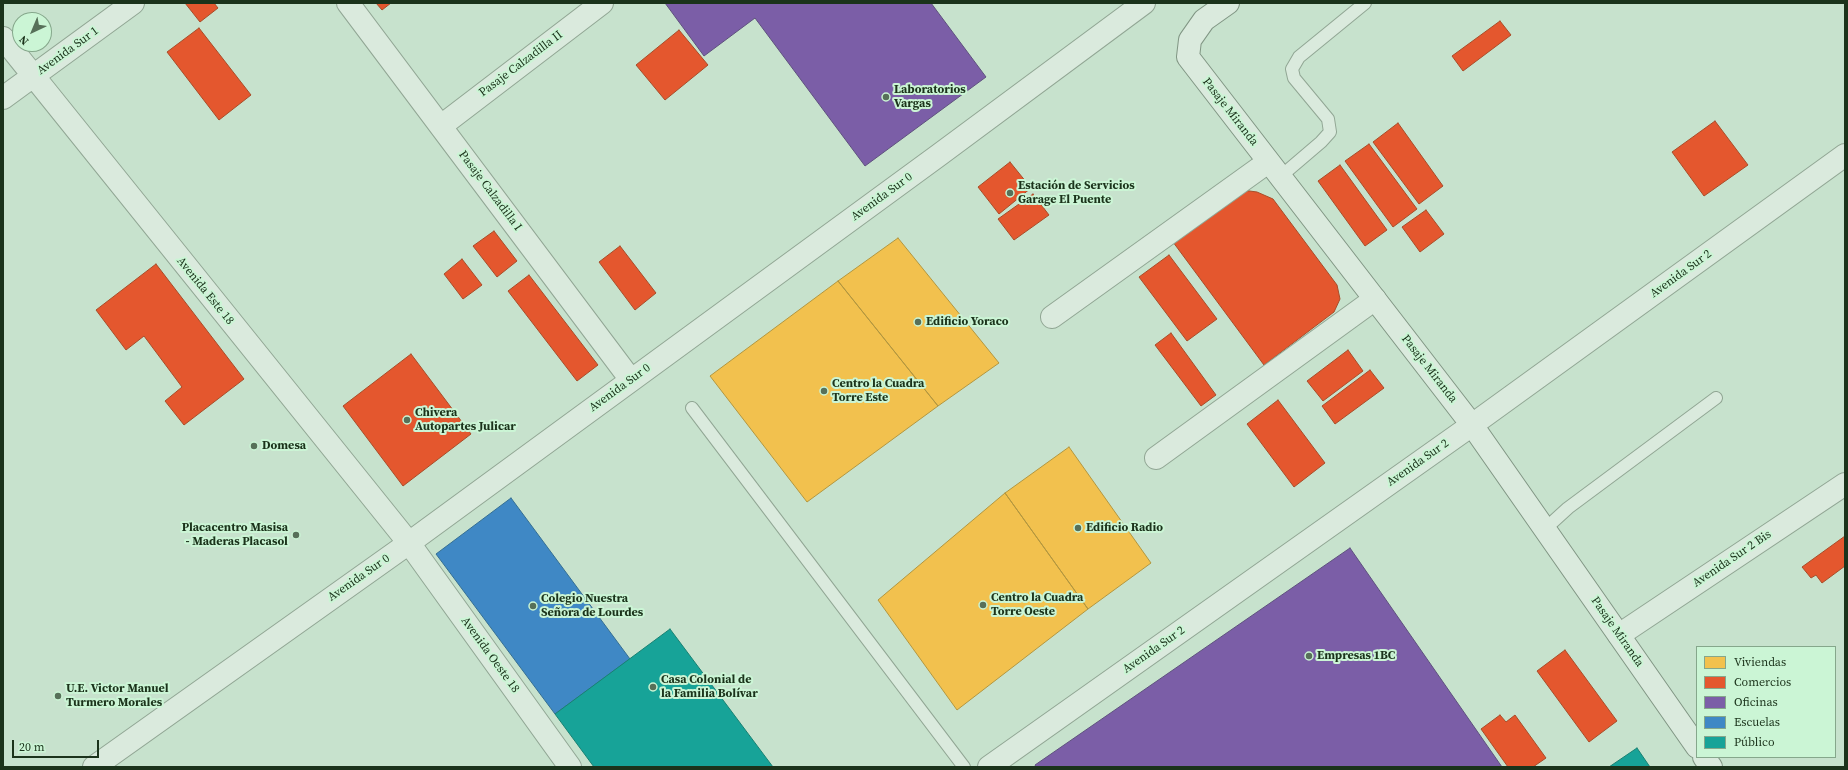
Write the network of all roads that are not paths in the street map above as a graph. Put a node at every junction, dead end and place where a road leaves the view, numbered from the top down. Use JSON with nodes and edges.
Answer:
{"nodes":[{"id":1,"x":133,"y":3,"type":"edge"},
{"id":2,"x":348,"y":3,"type":"edge"},
{"id":3,"x":602,"y":3,"type":"edge"},
{"id":4,"x":1144,"y":3,"type":"edge"},
{"id":5,"x":1228,"y":3,"type":"edge"},
{"id":6,"x":1365,"y":3,"type":"edge"},
{"id":7,"x":3,"y":38,"type":"edge"},
{"id":8,"x":34,"y":76,"type":"junction"},
{"id":9,"x":3,"y":98,"type":"edge"},
{"id":10,"x":441,"y":126,"type":"junction"},
{"id":11,"x":1845,"y":155,"type":"edge"},
{"id":12,"x":1274,"y":169,"type":"junction"},
{"id":13,"x":1375,"y":299,"type":"junction"},
{"id":14,"x":1052,"y":316,"type":"dead end"},
{"id":15,"x":631,"y":380,"type":"junction"},
{"id":16,"x":1716,"y":398,"type":"dead end"},
{"id":17,"x":692,"y":408,"type":"dead end"},
{"id":18,"x":1472,"y":425,"type":"junction"},
{"id":19,"x":1156,"y":458,"type":"dead end"},
{"id":20,"x":1845,"y":484,"type":"edge"},
{"id":21,"x":1545,"y":529,"type":"junction"},
{"id":22,"x":409,"y":543,"type":"junction"},
{"id":23,"x":1619,"y":635,"type":"junction"},
{"id":24,"x":1696,"y":746,"type":"edge"},
{"id":25,"x":1705,"y":758,"type":"edge"},
{"id":26,"x":94,"y":767,"type":"edge"},
{"id":27,"x":570,"y":767,"type":"edge"},
{"id":28,"x":964,"y":767,"type":"edge"},
{"id":29,"x":989,"y":767,"type":"edge"},
{"id":30,"x":1711,"y":767,"type":"edge"}],
"edges":[{"from":1,"to":8,"type":"street","name":"Avenida Sur 1"},
{"from":2,"to":10,"type":"street","name":"Pasaje Calzadilla I"},
{"from":3,"to":10,"type":"street","name":"Pasaje Calzadilla II"},
{"from":4,"to":15,"type":"street","name":"Avenida Sur 0"},
{"from":5,"to":12,"type":"street","name":"Pasaje Miranda"},
{"from":6,"to":12,"type":"lane"},
{"from":7,"to":8,"type":"street","name":"Avenida Este 18"},
{"from":8,"to":9,"type":"street","name":"Avenida Sur 1"},
{"from":8,"to":22,"type":"street","name":"Avenida Este 18"},
{"from":10,"to":15,"type":"street","name":"Pasaje Calzadilla I"},
{"from":11,"to":18,"type":"street","name":"Avenida Sur 2"},
{"from":12,"to":13,"type":"street","name":"Pasaje Miranda"},
{"from":12,"to":14,"type":"street"},
{"from":13,"to":18,"type":"street","name":"Pasaje Miranda"},
{"from":13,"to":19,"type":"street"},
{"from":15,"to":22,"type":"street","name":"Avenida Sur 0"},
{"from":16,"to":21,"type":"lane"},
{"from":17,"to":28,"type":"lane"},
{"from":18,"to":21,"type":"street","name":"Pasaje Miranda"},
{"from":18,"to":29,"type":"street","name":"Avenida Sur 2"},
{"from":20,"to":23,"type":"street","name":"Avenida Sur 2 Bis"},
{"from":21,"to":23,"type":"street","name":"Pasaje Miranda"},
{"from":22,"to":26,"type":"street","name":"Avenida Sur 0"},
{"from":22,"to":27,"type":"street","name":"Avenida Oeste 18"},
{"from":23,"to":24,"type":"street","name":"Pasaje Miranda"},
{"from":25,"to":30,"type":"street"}]}
